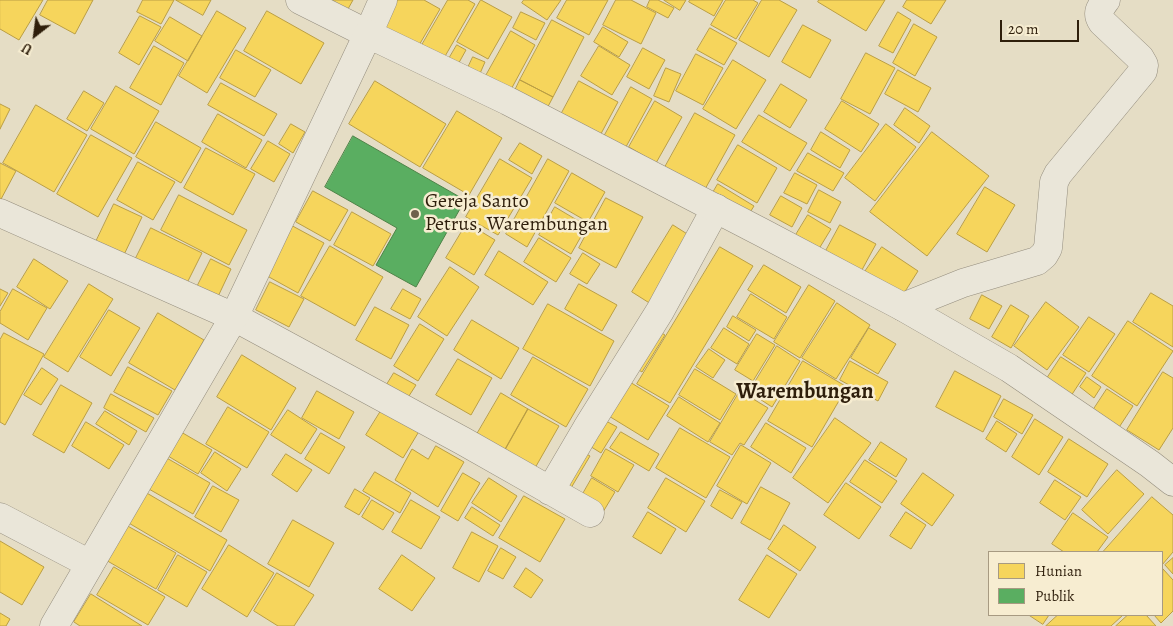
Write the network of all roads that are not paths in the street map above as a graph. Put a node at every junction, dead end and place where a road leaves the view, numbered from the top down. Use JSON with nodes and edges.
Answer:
{"nodes":[{"id":1,"x":300,"y":0,"type":"edge"},
{"id":2,"x":383,"y":0,"type":"edge"},
{"id":3,"x":1106,"y":0,"type":"edge"},
{"id":4,"x":368,"y":34,"type":"junction"},
{"id":5,"x":716,"y":208,"type":"junction"},
{"id":6,"x":0,"y":213,"type":"edge"},
{"id":7,"x":903,"y":307,"type":"junction"},
{"id":8,"x":234,"y":317,"type":"junction"},
{"id":9,"x":1173,"y":482,"type":"edge"},
{"id":10,"x":550,"y":491,"type":"junction"},
{"id":11,"x":590,"y":513,"type":"dead end"},
{"id":12,"x":0,"y":517,"type":"edge"},
{"id":13,"x":90,"y":564,"type":"junction"},
{"id":14,"x":54,"y":626,"type":"edge"}],
"edges":[{"from":1,"to":4,"type":"street"},
{"from":2,"to":4,"type":"street"},
{"from":3,"to":7,"type":"street"},
{"from":4,"to":5,"type":"street"},
{"from":4,"to":8,"type":"street"},
{"from":5,"to":7,"type":"street"},
{"from":5,"to":10,"type":"street"},
{"from":6,"to":8,"type":"street"},
{"from":7,"to":9,"type":"street"},
{"from":8,"to":10,"type":"street"},
{"from":8,"to":13,"type":"street"},
{"from":10,"to":11,"type":"street"},
{"from":12,"to":13,"type":"street"},
{"from":13,"to":14,"type":"street"}]}
